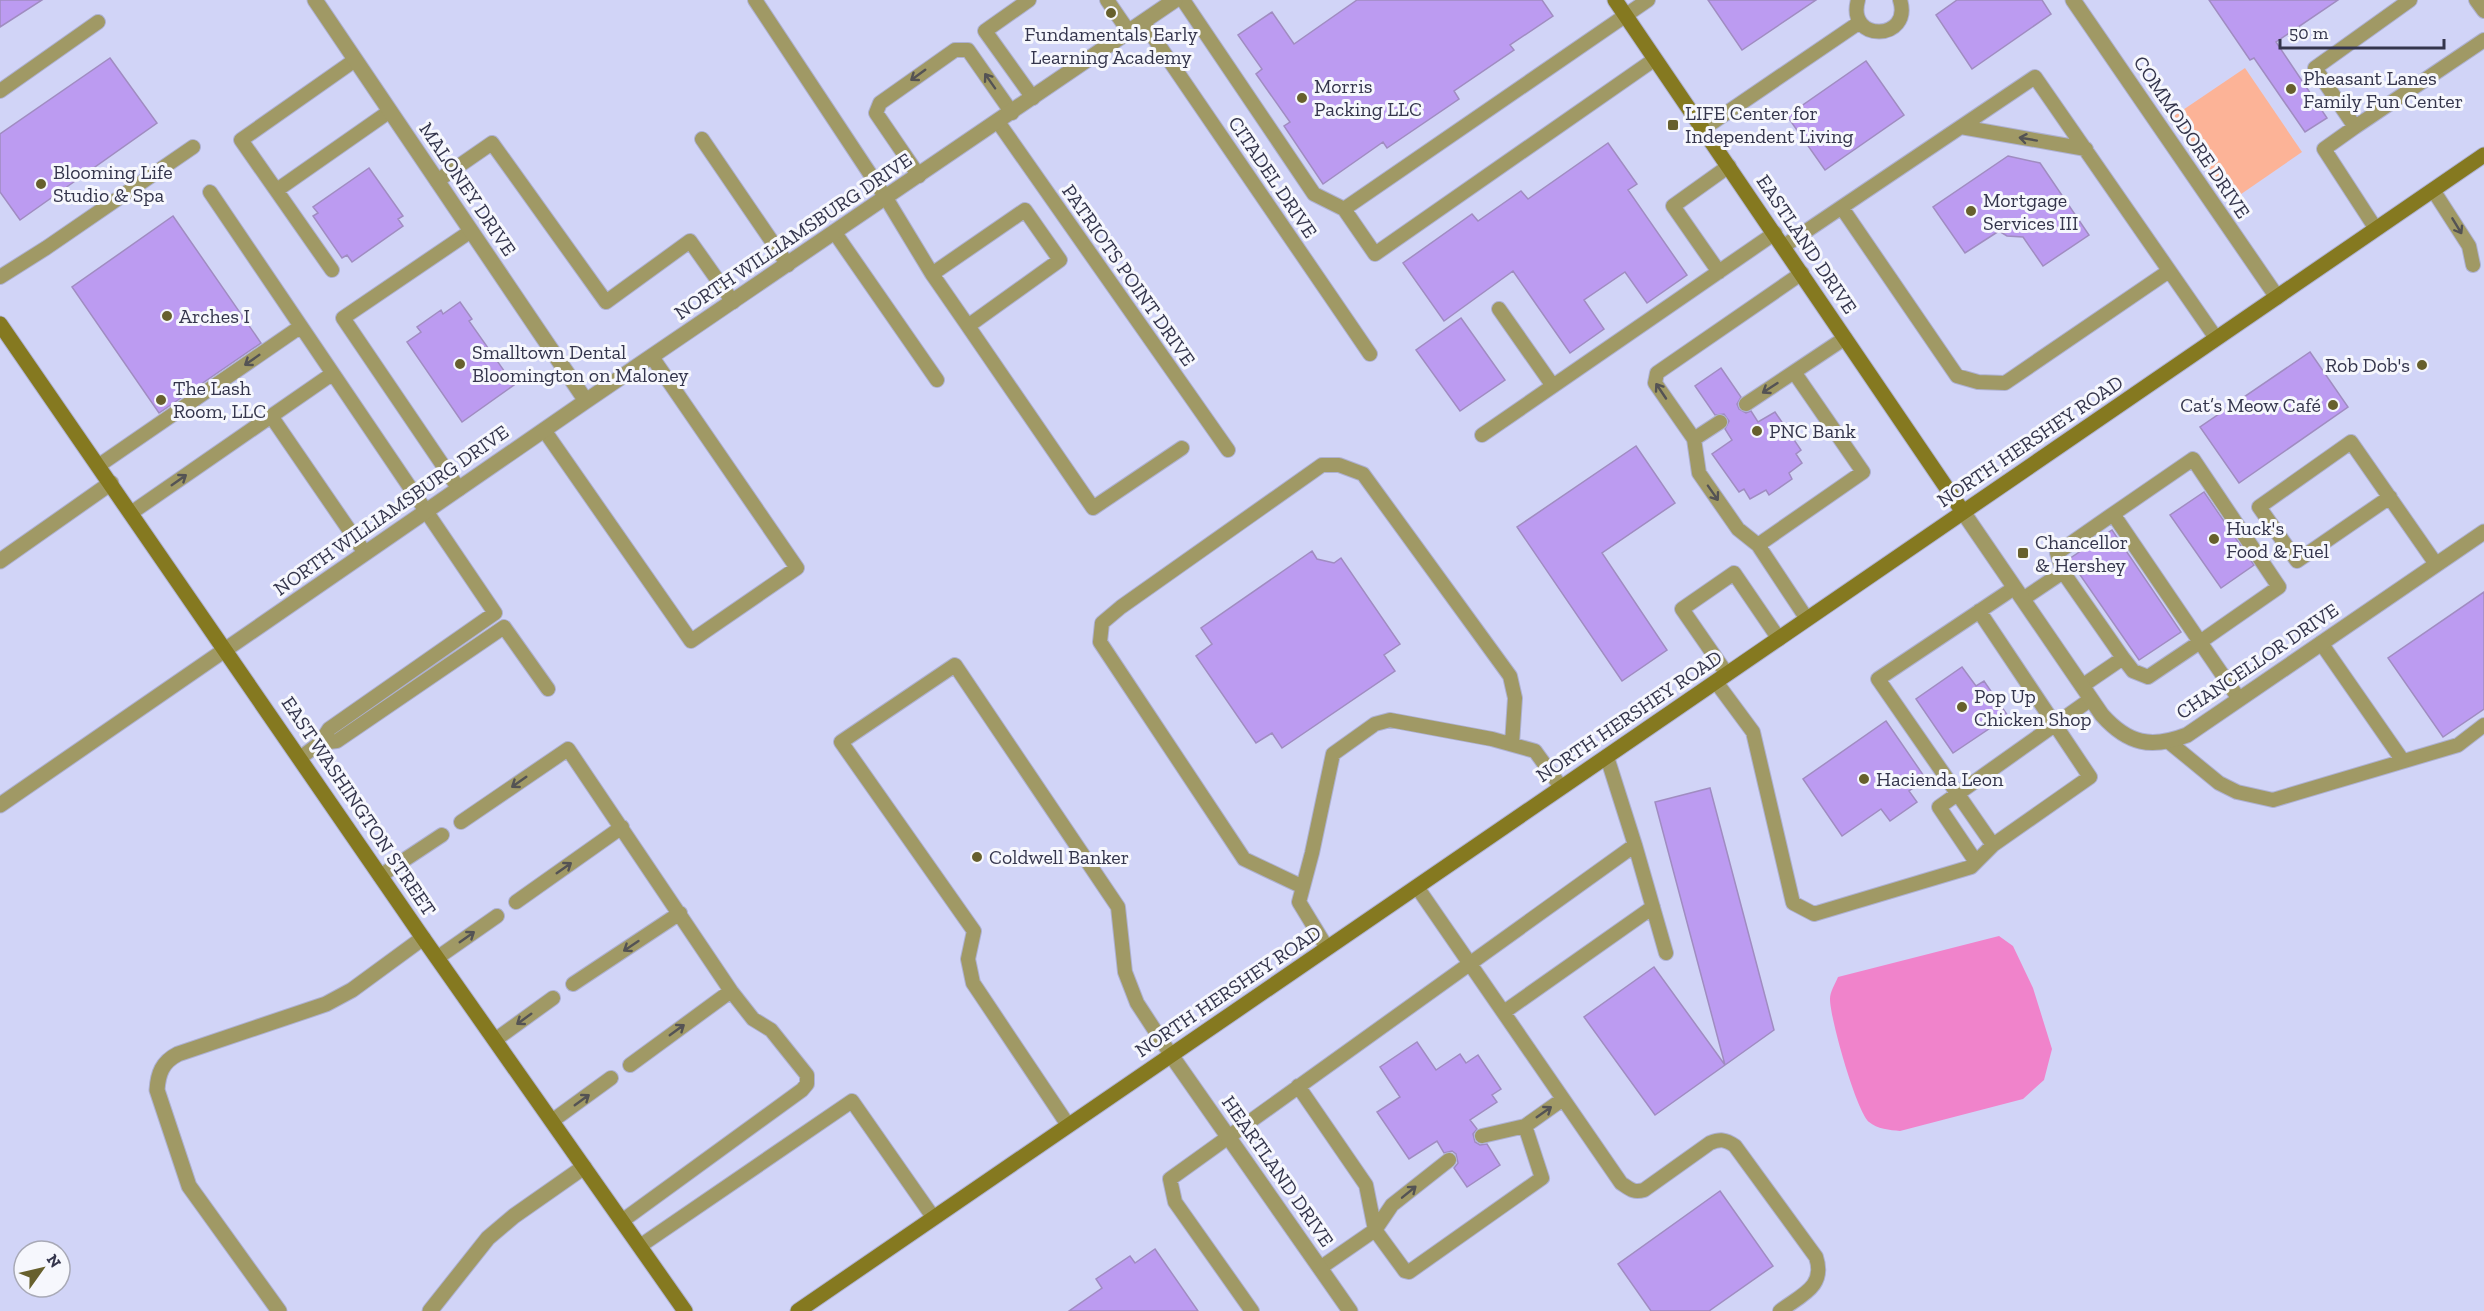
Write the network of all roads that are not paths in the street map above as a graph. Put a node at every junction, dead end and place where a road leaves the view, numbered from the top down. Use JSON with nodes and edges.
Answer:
{"nodes":[{"id":1,"x":315,"y":0,"type":"edge"},
{"id":2,"x":755,"y":0,"type":"edge"},
{"id":3,"x":1029,"y":0,"type":"edge"},
{"id":4,"x":1107,"y":0,"type":"edge"},
{"id":5,"x":1174,"y":0,"type":"edge"},
{"id":6,"x":1183,"y":0,"type":"edge"},
{"id":7,"x":1615,"y":0,"type":"edge"},
{"id":8,"x":1648,"y":0,"type":"edge"},
{"id":9,"x":1858,"y":0,"type":"edge"},
{"id":10,"x":1900,"y":0,"type":"edge"},
{"id":11,"x":2073,"y":0,"type":"edge"},
{"id":12,"x":2410,"y":0,"type":"edge"},
{"id":13,"x":2476,"y":0,"type":"edge"},
{"id":14,"x":2484,"y":11,"type":"edge"},
{"id":15,"x":1626,"y":15,"type":"junction"},
{"id":16,"x":98,"y":22,"type":"dead end"},
{"id":17,"x":1143,"y":22,"type":"junction"},
{"id":18,"x":1860,"y":22,"type":"junction"},
{"id":19,"x":1129,"y":32,"type":"junction"},
{"id":20,"x":2484,"y":40,"type":"edge"},
{"id":21,"x":1655,"y":59,"type":"junction"},
{"id":22,"x":356,"y":60,"type":"junction"},
{"id":23,"x":0,"y":91,"type":"edge"},
{"id":24,"x":1033,"y":98,"type":"junction"},
{"id":25,"x":390,"y":111,"type":"junction"},
{"id":26,"x":1012,"y":113,"type":"junction"},
{"id":27,"x":998,"y":122,"type":"junction"},
{"id":28,"x":1961,"y":127,"type":"junction"},
{"id":29,"x":2355,"y":127,"type":"junction"},
{"id":30,"x":1702,"y":129,"type":"junction"},
{"id":31,"x":702,"y":139,"type":"dead end"},
{"id":32,"x":193,"y":147,"type":"dead end"},
{"id":33,"x":2086,"y":149,"type":"junction"},
{"id":34,"x":2484,"y":155,"type":"edge"},
{"id":35,"x":1729,"y":166,"type":"junction"},
{"id":36,"x":919,"y":176,"type":"junction"},
{"id":37,"x":437,"y":181,"type":"junction"},
{"id":38,"x":277,"y":190,"type":"junction"},
{"id":39,"x":2433,"y":190,"type":"junction"},
{"id":40,"x":210,"y":192,"type":"dead end"},
{"id":41,"x":886,"y":198,"type":"junction"},
{"id":42,"x":1842,"y":208,"type":"junction"},
{"id":43,"x":1344,"y":209,"type":"junction"},
{"id":44,"x":2376,"y":229,"type":"junction"},
{"id":45,"x":471,"y":231,"type":"junction"},
{"id":46,"x":835,"y":233,"type":"junction"},
{"id":47,"x":1775,"y":233,"type":"junction"},
{"id":48,"x":1784,"y":246,"type":"junction"},
{"id":49,"x":788,"y":265,"type":"junction"},
{"id":50,"x":2473,"y":265,"type":"dead end"},
{"id":51,"x":332,"y":270,"type":"dead end"},
{"id":52,"x":2169,"y":271,"type":"junction"},
{"id":53,"x":1719,"y":272,"type":"junction"},
{"id":54,"x":1802,"y":273,"type":"junction"},
{"id":55,"x":932,"y":274,"type":"junction"},
{"id":56,"x":0,"y":277,"type":"edge"},
{"id":57,"x":2277,"y":297,"type":"junction"},
{"id":58,"x":732,"y":302,"type":"junction"},
{"id":59,"x":1499,"y":309,"type":"dead end"},
{"id":60,"x":968,"y":326,"type":"junction"},
{"id":61,"x":300,"y":327,"type":"junction"},
{"id":62,"x":2,"y":332,"type":"edge"},
{"id":63,"x":1845,"y":338,"type":"junction"},
{"id":64,"x":2216,"y":339,"type":"junction"},
{"id":65,"x":1370,"y":354,"type":"dead end"},
{"id":66,"x":652,"y":357,"type":"junction"},
{"id":67,"x":1794,"y":372,"type":"junction"},
{"id":68,"x":332,"y":374,"type":"junction"},
{"id":69,"x":937,"y":380,"type":"dead end"},
{"id":70,"x":1553,"y":386,"type":"junction"},
{"id":71,"x":586,"y":401,"type":"junction"},
{"id":72,"x":1746,"y":404,"type":"dead end"},
{"id":73,"x":271,"y":416,"type":"junction"},
{"id":74,"x":1720,"y":422,"type":"dead end"},
{"id":75,"x":544,"y":430,"type":"junction"},
{"id":76,"x":1482,"y":435,"type":"dead end"},
{"id":77,"x":1694,"y":440,"type":"junction"},
{"id":78,"x":1182,"y":448,"type":"dead end"},
{"id":79,"x":1228,"y":450,"type":"dead end"},
{"id":80,"x":98,"y":466,"type":"junction"},
{"id":81,"x":111,"y":483,"type":"junction"},
{"id":82,"x":459,"y":489,"type":"junction"},
{"id":83,"x":2390,"y":497,"type":"junction"},
{"id":84,"x":425,"y":512,"type":"junction"},
{"id":85,"x":1963,"y":512,"type":"junction"},
{"id":86,"x":131,"y":513,"type":"junction"},
{"id":87,"x":2113,"y":514,"type":"junction"},
{"id":88,"x":2484,"y":532,"type":"edge"},
{"id":89,"x":1758,"y":545,"type":"junction"},
{"id":90,"x":365,"y":553,"type":"junction"},
{"id":91,"x":0,"y":561,"type":"edge"},
{"id":92,"x":2436,"y":564,"type":"junction"},
{"id":93,"x":2063,"y":572,"type":"junction"},
{"id":94,"x":2018,"y":593,"type":"junction"},
{"id":95,"x":1979,"y":611,"type":"junction"},
{"id":96,"x":1807,"y":620,"type":"junction"},
{"id":97,"x":1779,"y":639,"type":"junction"},
{"id":98,"x":2200,"y":642,"type":"junction"},
{"id":99,"x":2321,"y":643,"type":"junction"},
{"id":100,"x":226,"y":650,"type":"junction"},
{"id":101,"x":2122,"y":658,"type":"junction"},
{"id":102,"x":1721,"y":678,"type":"junction"},
{"id":103,"x":548,"y":689,"type":"dead end"},
{"id":104,"x":2087,"y":693,"type":"junction"},
{"id":105,"x":2239,"y":699,"type":"junction"},
{"id":106,"x":2055,"y":724,"type":"junction"},
{"id":107,"x":2484,"y":726,"type":"edge"},
{"id":108,"x":2169,"y":742,"type":"junction"},
{"id":109,"x":320,"y":743,"type":"junction"},
{"id":110,"x":1512,"y":744,"type":"junction"},
{"id":111,"x":1607,"y":757,"type":"junction"},
{"id":112,"x":300,"y":758,"type":"junction"},
{"id":113,"x":2403,"y":761,"type":"junction"},
{"id":114,"x":1562,"y":788,"type":"junction"},
{"id":115,"x":1958,"y":794,"type":"junction"},
{"id":116,"x":0,"y":805,"type":"edge"},
{"id":117,"x":461,"y":822,"type":"dead end"},
{"id":118,"x":622,"y":827,"type":"junction"},
{"id":119,"x":442,"y":835,"type":"dead end"},
{"id":120,"x":1635,"y":845,"type":"junction"},
{"id":121,"x":1993,"y":845,"type":"junction"},
{"id":122,"x":1976,"y":862,"type":"junction"},
{"id":123,"x":380,"y":876,"type":"junction"},
{"id":124,"x":1303,"y":887,"type":"junction"},
{"id":125,"x":1417,"y":887,"type":"junction"},
{"id":126,"x":516,"y":902,"type":"dead end"},
{"id":127,"x":1653,"y":906,"type":"junction"},
{"id":128,"x":680,"y":913,"type":"junction"},
{"id":129,"x":497,"y":916,"type":"dead end"},
{"id":130,"x":423,"y":938,"type":"junction"},
{"id":131,"x":1327,"y":948,"type":"junction"},
{"id":132,"x":1666,"y":953,"type":"dead end"},
{"id":133,"x":437,"y":958,"type":"junction"},
{"id":134,"x":1470,"y":963,"type":"junction"},
{"id":135,"x":573,"y":984,"type":"dead end"},
{"id":136,"x":731,"y":991,"type":"junction"},
{"id":137,"x":553,"y":998,"type":"dead end"},
{"id":138,"x":1504,"y":1012,"type":"junction"},
{"id":139,"x":495,"y":1040,"type":"junction"},
{"id":140,"x":1172,"y":1055,"type":"junction"},
{"id":141,"x":630,"y":1065,"type":"dead end"},
{"id":142,"x":611,"y":1078,"type":"dead end"},
{"id":143,"x":1298,"y":1086,"type":"junction"},
{"id":144,"x":1563,"y":1099,"type":"junction"},
{"id":145,"x":552,"y":1121,"type":"junction"},
{"id":146,"x":1068,"y":1125,"type":"junction"},
{"id":147,"x":1525,"y":1126,"type":"junction"},
{"id":148,"x":1482,"y":1136,"type":"dead end"},
{"id":149,"x":1228,"y":1137,"type":"junction"},
{"id":150,"x":1449,"y":1160,"type":"dead end"},
{"id":151,"x":584,"y":1167,"type":"junction"},
{"id":152,"x":933,"y":1217,"type":"junction"},
{"id":153,"x":622,"y":1221,"type":"junction"},
{"id":154,"x":1375,"y":1230,"type":"junction"},
{"id":155,"x":640,"y":1246,"type":"junction"},
{"id":156,"x":1320,"y":1268,"type":"junction"},
{"id":157,"x":279,"y":1311,"type":"edge"},
{"id":158,"x":430,"y":1311,"type":"edge"},
{"id":159,"x":685,"y":1311,"type":"edge"},
{"id":160,"x":798,"y":1311,"type":"edge"},
{"id":161,"x":1252,"y":1311,"type":"edge"},
{"id":162,"x":1350,"y":1311,"type":"edge"},
{"id":163,"x":1780,"y":1311,"type":"edge"}],
"edges":[{"from":1,"to":22,"type":"street","name":"MALONEY DRIVE"},
{"from":2,"to":41,"type":"lane"},
{"from":3,"to":24,"type":"lane"},
{"from":4,"to":19,"type":"lane"},
{"from":5,"to":17,"type":"street","name":"NORTH WILLIAMSBURG DRIVE"},
{"from":6,"to":43,"type":"lane"},
{"from":7,"to":15,"type":"main road","name":"EASTLAND DRIVE"},
{"from":8,"to":15,"type":"lane"},
{"from":9,"to":18,"type":"lane"},
{"from":10,"to":18,"type":"lane"},
{"from":11,"to":57,"type":"street","name":"COMMODORE DRIVE"},
{"from":12,"to":29,"type":"lane"},
{"from":13,"to":14,"type":"lane"},
{"from":15,"to":21,"type":"main road","name":"EASTLAND DRIVE"},
{"from":15,"to":43,"type":"lane"},
{"from":16,"to":23,"type":"lane"},
{"from":17,"to":19,"type":"street","name":"NORTH WILLIAMSBURG DRIVE"},
{"from":17,"to":65,"type":"lane","name":"CITADEL DRIVE"},
{"from":18,"to":30,"type":"lane"},
{"from":19,"to":24,"type":"street","name":"NORTH WILLIAMSBURG DRIVE"},
{"from":20,"to":29,"type":"lane"},
{"from":21,"to":30,"type":"main road","name":"EASTLAND DRIVE"},
{"from":21,"to":43,"type":"lane"},
{"from":22,"to":25,"type":"street","name":"MALONEY DRIVE"},
{"from":22,"to":38,"type":"lane"},
{"from":24,"to":26,"type":"street","name":"NORTH WILLIAMSBURG DRIVE"},
{"from":25,"to":37,"type":"street","name":"MALONEY DRIVE"},
{"from":25,"to":38,"type":"lane"},
{"from":26,"to":27,"type":"street","name":"NORTH WILLIAMSBURG DRIVE"},
{"from":26,"to":36,"type":"lane","one_way":true},
{"from":27,"to":36,"type":"street","name":"NORTH WILLIAMSBURG DRIVE"},
{"from":27,"to":79,"type":"lane","name":"PATRIOTS POINT DRIVE"},
{"from":33,"to":28,"type":"lane","one_way":true},
{"from":28,"to":33,"type":"lane"},
{"from":28,"to":42,"type":"lane"},
{"from":29,"to":44,"type":"lane"},
{"from":30,"to":35,"type":"main road","name":"EASTLAND DRIVE"},
{"from":31,"to":49,"type":"lane"},
{"from":32,"to":56,"type":"lane"},
{"from":33,"to":52,"type":"lane"},
{"from":34,"to":39,"type":"main road","name":"NORTH HERSHEY ROAD"},
{"from":35,"to":47,"type":"main road","name":"EASTLAND DRIVE"},
{"from":35,"to":53,"type":"lane"},
{"from":36,"to":41,"type":"street","name":"NORTH WILLIAMSBURG DRIVE"},
{"from":37,"to":45,"type":"street","name":"MALONEY DRIVE"},
{"from":37,"to":58,"type":"lane"},
{"from":38,"to":51,"type":"lane"},
{"from":39,"to":44,"type":"main road","name":"NORTH HERSHEY ROAD"},
{"from":39,"to":50,"type":"lane","one_way":true},
{"from":40,"to":61,"type":"lane"},
{"from":41,"to":46,"type":"street","name":"NORTH WILLIAMSBURG DRIVE"},
{"from":41,"to":55,"type":"lane"},
{"from":42,"to":48,"type":"lane"},
{"from":42,"to":52,"type":"lane"},
{"from":44,"to":57,"type":"main road","name":"NORTH HERSHEY ROAD"},
{"from":45,"to":71,"type":"street","name":"MALONEY DRIVE"},
{"from":45,"to":82,"type":"lane"},
{"from":46,"to":49,"type":"street","name":"NORTH WILLIAMSBURG DRIVE"},
{"from":46,"to":69,"type":"lane"},
{"from":47,"to":48,"type":"main road","name":"EASTLAND DRIVE"},
{"from":47,"to":53,"type":"lane"},
{"from":48,"to":54,"type":"main road","name":"EASTLAND DRIVE"},
{"from":49,"to":58,"type":"street","name":"NORTH WILLIAMSBURG DRIVE"},
{"from":52,"to":64,"type":"lane"},
{"from":53,"to":70,"type":"lane"},
{"from":54,"to":63,"type":"main road","name":"EASTLAND DRIVE"},
{"from":77,"to":54,"type":"lane","one_way":true},
{"from":55,"to":60,"type":"lane"},
{"from":55,"to":60,"type":"lane"},
{"from":57,"to":64,"type":"main road","name":"NORTH HERSHEY ROAD"},
{"from":58,"to":66,"type":"street","name":"NORTH WILLIAMSBURG DRIVE"},
{"from":59,"to":70,"type":"lane"},
{"from":60,"to":78,"type":"lane"},
{"from":61,"to":68,"type":"lane"},
{"from":61,"to":80,"type":"lane","one_way":true},
{"from":62,"to":80,"type":"main road","name":"EAST WASHINGTON STREET"},
{"from":63,"to":67,"type":"lane"},
{"from":63,"to":85,"type":"main road","name":"EASTLAND DRIVE"},
{"from":64,"to":85,"type":"main road","name":"NORTH HERSHEY ROAD"},
{"from":66,"to":71,"type":"street","name":"NORTH WILLIAMSBURG DRIVE"},
{"from":66,"to":75,"type":"lane"},
{"from":67,"to":72,"type":"lane","one_way":true},
{"from":67,"to":89,"type":"lane"},
{"from":68,"to":73,"type":"lane"},
{"from":68,"to":84,"type":"lane"},
{"from":70,"to":76,"type":"lane"},
{"from":71,"to":75,"type":"street","name":"NORTH WILLIAMSBURG DRIVE"},
{"from":86,"to":73,"type":"lane","one_way":true},
{"from":73,"to":90,"type":"lane"},
{"from":74,"to":77,"type":"lane"},
{"from":75,"to":82,"type":"street","name":"NORTH WILLIAMSBURG DRIVE"},
{"from":77,"to":89,"type":"lane","one_way":true},
{"from":80,"to":81,"type":"main road","name":"EAST WASHINGTON STREET"},
{"from":81,"to":86,"type":"main road","name":"EAST WASHINGTON STREET"},
{"from":81,"to":91,"type":"street"},
{"from":82,"to":84,"type":"street","name":"NORTH WILLIAMSBURG DRIVE"},
{"from":83,"to":83,"type":"lane"},
{"from":83,"to":92,"type":"lane"},
{"from":84,"to":90,"type":"street","name":"NORTH WILLIAMSBURG DRIVE"},
{"from":84,"to":109,"type":"lane"},
{"from":85,"to":94,"type":"street","name":"CHANCELLOR DRIVE"},
{"from":85,"to":96,"type":"main road","name":"NORTH HERSHEY ROAD"},
{"from":86,"to":100,"type":"main road","name":"EAST WASHINGTON STREET"},
{"from":87,"to":93,"type":"lane"},
{"from":87,"to":98,"type":"lane"},
{"from":87,"to":98,"type":"lane"},
{"from":88,"to":92,"type":"street","name":"CHANCELLOR DRIVE"},
{"from":89,"to":96,"type":"lane"},
{"from":90,"to":100,"type":"street","name":"NORTH WILLIAMSBURG DRIVE"},
{"from":92,"to":99,"type":"street","name":"CHANCELLOR DRIVE"},
{"from":93,"to":94,"type":"lane"},
{"from":93,"to":101,"type":"lane"},
{"from":94,"to":95,"type":"lane"},
{"from":94,"to":104,"type":"street","name":"CHANCELLOR DRIVE"},
{"from":95,"to":106,"type":"lane"},
{"from":95,"to":115,"type":"lane"},
{"from":96,"to":97,"type":"main road","name":"NORTH HERSHEY ROAD"},
{"from":97,"to":102,"type":"main road","name":"NORTH HERSHEY ROAD"},
{"from":97,"to":102,"type":"lane"},
{"from":98,"to":101,"type":"lane"},
{"from":98,"to":105,"type":"lane"},
{"from":99,"to":105,"type":"street","name":"CHANCELLOR DRIVE"},
{"from":99,"to":113,"type":"lane"},
{"from":100,"to":112,"type":"main road","name":"EAST WASHINGTON STREET"},
{"from":100,"to":116,"type":"street","name":"NORTH WILLIAMSBURG DRIVE"},
{"from":101,"to":104,"type":"lane"},
{"from":102,"to":111,"type":"main road","name":"NORTH HERSHEY ROAD"},
{"from":102,"to":122,"type":"lane"},
{"from":103,"to":109,"type":"lane"},
{"from":104,"to":106,"type":"lane"},
{"from":104,"to":108,"type":"street","name":"CHANCELLOR DRIVE"},
{"from":105,"to":108,"type":"street","name":"CHANCELLOR DRIVE"},
{"from":106,"to":115,"type":"lane"},
{"from":106,"to":121,"type":"lane"},
{"from":107,"to":113,"type":"lane"},
{"from":108,"to":113,"type":"lane"},
{"from":109,"to":112,"type":"lane"},
{"from":110,"to":114,"type":"lane"},
{"from":110,"to":124,"type":"lane"},
{"from":110,"to":124,"type":"lane"},
{"from":111,"to":114,"type":"main road","name":"NORTH HERSHEY ROAD"},
{"from":111,"to":120,"type":"lane"},
{"from":112,"to":123,"type":"main road","name":"EAST WASHINGTON STREET"},
{"from":114,"to":125,"type":"main road","name":"NORTH HERSHEY ROAD"},
{"from":115,"to":121,"type":"lane"},
{"from":115,"to":122,"type":"lane"},
{"from":118,"to":117,"type":"lane","one_way":true},
{"from":126,"to":118,"type":"lane","one_way":true},
{"from":118,"to":128,"type":"lane"},
{"from":119,"to":123,"type":"lane"},
{"from":120,"to":127,"type":"lane"},
{"from":120,"to":134,"type":"lane"},
{"from":121,"to":122,"type":"lane"},
{"from":123,"to":130,"type":"main road","name":"EAST WASHINGTON STREET"},
{"from":124,"to":131,"type":"lane"},
{"from":125,"to":131,"type":"main road","name":"NORTH HERSHEY ROAD"},
{"from":125,"to":134,"type":"lane"},
{"from":127,"to":132,"type":"lane"},
{"from":127,"to":138,"type":"lane"},
{"from":128,"to":135,"type":"lane","one_way":true},
{"from":128,"to":136,"type":"lane"},
{"from":133,"to":129,"type":"lane","one_way":true},
{"from":130,"to":133,"type":"main road","name":"EAST WASHINGTON STREET"},
{"from":130,"to":157,"type":"street"},
{"from":131,"to":140,"type":"main road","name":"NORTH HERSHEY ROAD"},
{"from":133,"to":139,"type":"main road","name":"EAST WASHINGTON STREET"},
{"from":134,"to":138,"type":"lane"},
{"from":134,"to":143,"type":"lane"},
{"from":141,"to":136,"type":"lane","one_way":true},
{"from":136,"to":153,"type":"lane"},
{"from":137,"to":139,"type":"lane","one_way":true},
{"from":138,"to":144,"type":"lane"},
{"from":139,"to":145,"type":"main road","name":"EAST WASHINGTON STREET"},
{"from":140,"to":146,"type":"main road","name":"NORTH HERSHEY ROAD"},
{"from":140,"to":146,"type":"lane"},
{"from":140,"to":149,"type":"street","name":"HEARTLAND DRIVE"},
{"from":145,"to":142,"type":"lane","one_way":true},
{"from":143,"to":149,"type":"lane"},
{"from":143,"to":154,"type":"lane"},
{"from":147,"to":144,"type":"lane","one_way":true},
{"from":144,"to":163,"type":"lane"},
{"from":145,"to":151,"type":"main road","name":"EAST WASHINGTON STREET"},
{"from":146,"to":152,"type":"main road","name":"NORTH HERSHEY ROAD"},
{"from":147,"to":148,"type":"lane"},
{"from":147,"to":154,"type":"lane"},
{"from":149,"to":156,"type":"street","name":"HEARTLAND DRIVE"},
{"from":149,"to":161,"type":"lane"},
{"from":154,"to":150,"type":"lane","one_way":true},
{"from":151,"to":153,"type":"main road","name":"EAST WASHINGTON STREET"},
{"from":151,"to":158,"type":"street"},
{"from":152,"to":155,"type":"lane"},
{"from":152,"to":160,"type":"main road","name":"NORTH HERSHEY ROAD"},
{"from":153,"to":155,"type":"main road","name":"EAST WASHINGTON STREET"},
{"from":154,"to":156,"type":"lane"},
{"from":155,"to":159,"type":"main road","name":"EAST WASHINGTON STREET"},
{"from":156,"to":162,"type":"street","name":"HEARTLAND DRIVE"}]}
